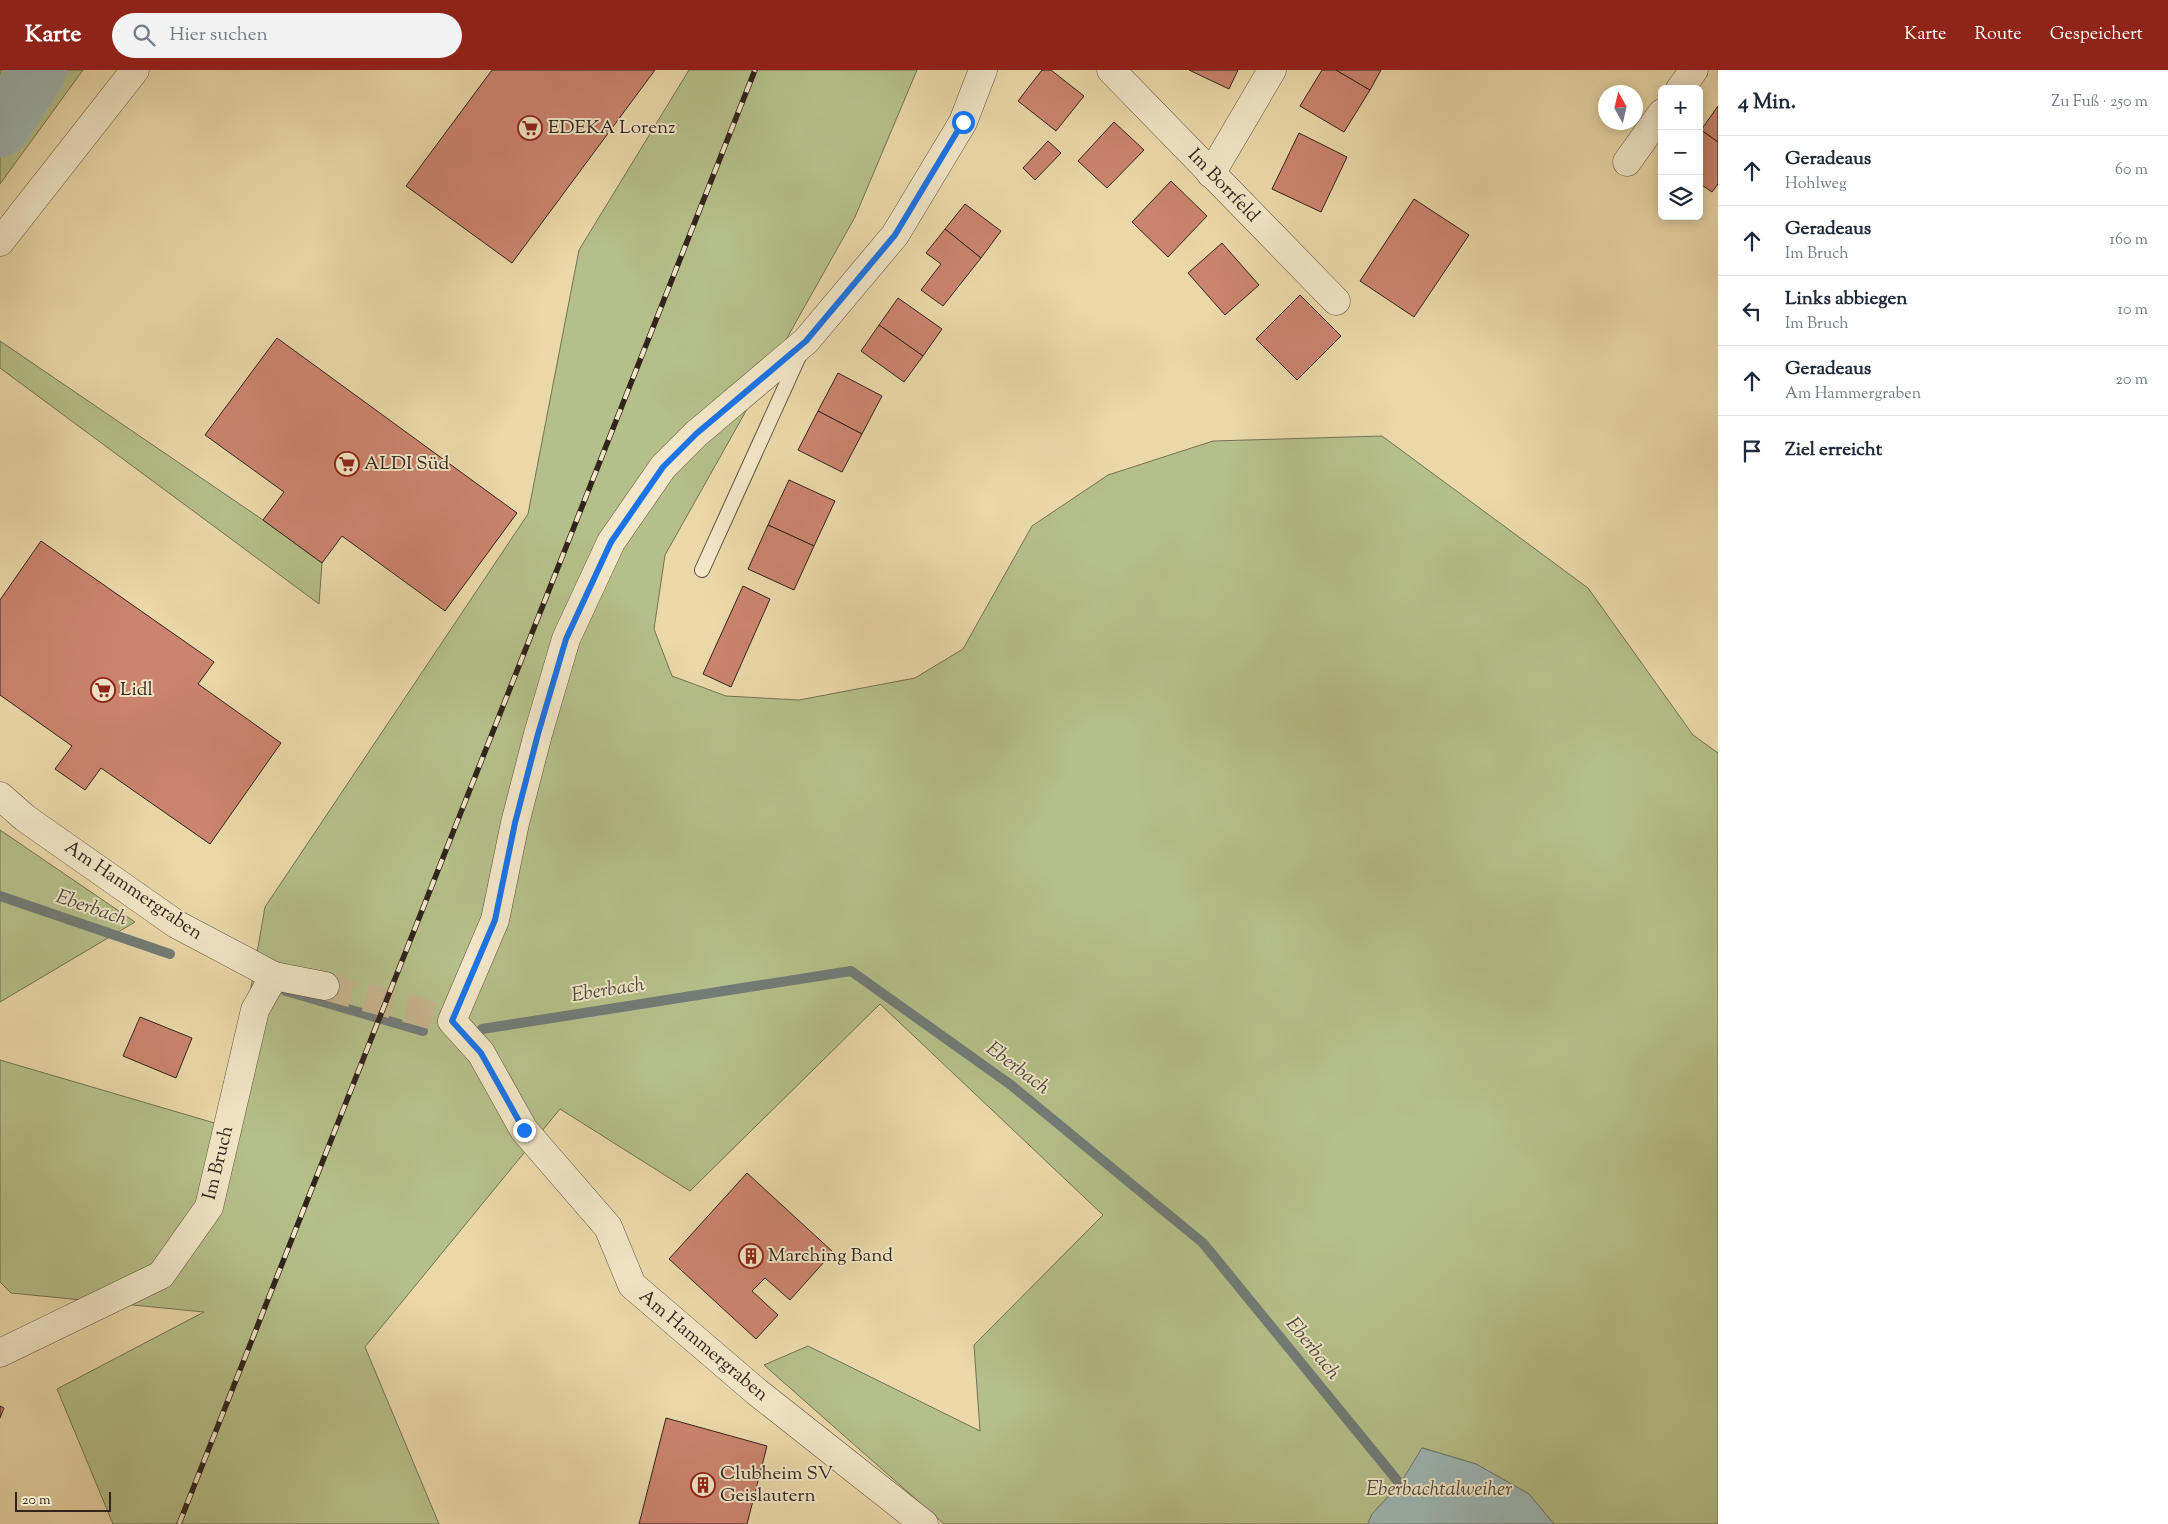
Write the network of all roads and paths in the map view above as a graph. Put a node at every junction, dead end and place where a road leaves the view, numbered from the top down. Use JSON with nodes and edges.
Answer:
{"nodes":[{"id":1,"x":135,"y":70,"type":"edge"},
{"id":2,"x":983,"y":70,"type":"edge"},
{"id":3,"x":1111,"y":70,"type":"edge"},
{"id":4,"x":1272,"y":70,"type":"edge"},
{"id":5,"x":1694,"y":70,"type":"edge"},
{"id":6,"x":1683,"y":85,"type":"edge"},
{"id":7,"x":1658,"y":119,"type":"edge"},
{"id":8,"x":1627,"y":162,"type":"dead end"},
{"id":9,"x":1211,"y":174,"type":"junction"},
{"id":10,"x":0,"y":242,"type":"edge"},
{"id":11,"x":1336,"y":301,"type":"dead end"},
{"id":12,"x":806,"y":341,"type":"junction"},
{"id":13,"x":702,"y":570,"type":"dead end"},
{"id":14,"x":0,"y":796,"type":"edge"},
{"id":15,"x":274,"y":976,"type":"junction"},
{"id":16,"x":325,"y":986,"type":"tunnel mouth"},
{"id":17,"x":0,"y":1353,"type":"edge"},
{"id":18,"x":924,"y":1524,"type":"edge"}],
"edges":[{"from":1,"to":10,"type":"street"},
{"from":2,"to":12,"type":"street"},
{"from":3,"to":9,"type":"street","name":"Im Borrfeld"},
{"from":4,"to":9,"type":"street"},
{"from":5,"to":6,"type":"street"},
{"from":7,"to":8,"type":"street"},
{"from":9,"to":11,"type":"street","name":"Im Borrfeld"},
{"from":12,"to":13,"type":"lane"},
{"from":12,"to":18,"type":"street","name":"Am Hammergraben"},
{"from":14,"to":15,"type":"street","name":"Am Hammergraben"},
{"from":15,"to":16,"type":"street"},
{"from":15,"to":17,"type":"street","name":"Im Bruch"}]}
